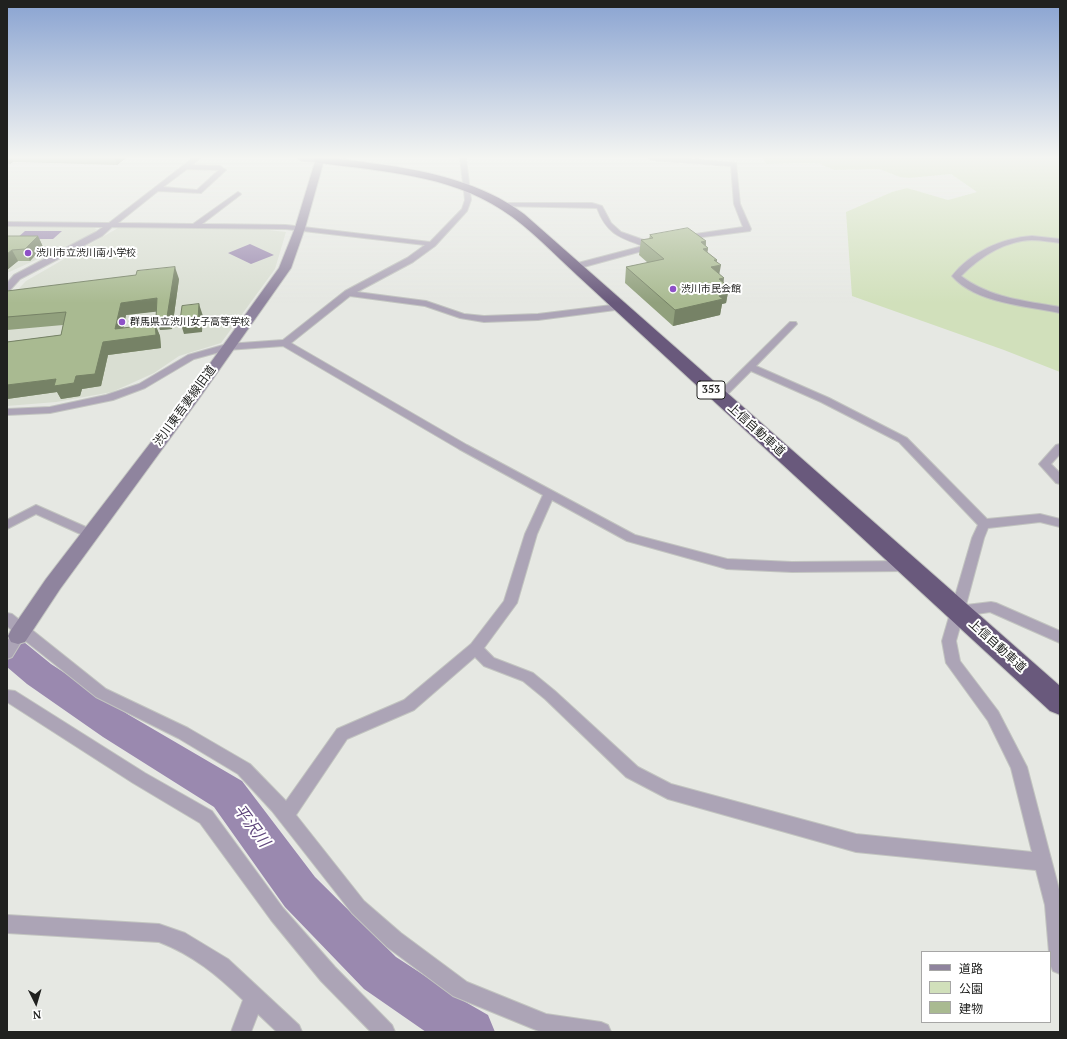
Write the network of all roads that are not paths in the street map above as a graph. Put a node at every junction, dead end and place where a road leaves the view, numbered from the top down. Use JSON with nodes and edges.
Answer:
{"nodes":[{"id":1,"x":134,"y":206,"type":"edge"},
{"id":2,"x":221,"y":206,"type":"edge"},
{"id":3,"x":305,"y":206,"type":"edge"},
{"id":4,"x":465,"y":206,"type":"edge"},
{"id":5,"x":504,"y":206,"type":"edge"},
{"id":6,"x":598,"y":206,"type":"edge"},
{"id":7,"x":738,"y":206,"type":"edge"},
{"id":8,"x":7,"y":224,"type":"edge"},
{"id":9,"x":110,"y":225,"type":"junction"},
{"id":10,"x":195,"y":226,"type":"junction"},
{"id":11,"x":300,"y":228,"type":"junction"},
{"id":12,"x":677,"y":239,"type":"edge"},
{"id":13,"x":1060,"y":241,"type":"edge"},
{"id":14,"x":664,"y":243,"type":"edge"},
{"id":15,"x":432,"y":244,"type":"junction"},
{"id":16,"x":650,"y":246,"type":"junction"},
{"id":17,"x":576,"y":266,"type":"junction"},
{"id":18,"x":7,"y":288,"type":"edge"},
{"id":19,"x":348,"y":293,"type":"junction"},
{"id":20,"x":620,"y":308,"type":"junction"},
{"id":21,"x":1060,"y":310,"type":"edge"},
{"id":22,"x":793,"y":324,"type":"dead end"},
{"id":23,"x":284,"y":343,"type":"junction"},
{"id":24,"x":227,"y":348,"type":"junction"},
{"id":25,"x":750,"y":367,"type":"junction"},
{"id":26,"x":719,"y":397,"type":"junction"},
{"id":27,"x":7,"y":412,"type":"edge"},
{"id":28,"x":1060,"y":447,"type":"edge"},
{"id":29,"x":1060,"y":480,"type":"edge"},
{"id":30,"x":549,"y":495,"type":"junction"},
{"id":31,"x":1060,"y":523,"type":"edge"},
{"id":32,"x":984,"y":524,"type":"junction"},
{"id":33,"x":7,"y":526,"type":"edge"},
{"id":34,"x":91,"y":534,"type":"junction"},
{"id":35,"x":909,"y":566,"type":"junction"},
{"id":36,"x":958,"y":611,"type":"junction"},
{"id":37,"x":7,"y":618,"type":"edge"},
{"id":38,"x":20,"y":632,"type":"junction"},
{"id":39,"x":1060,"y":638,"type":"edge"},
{"id":40,"x":476,"y":648,"type":"junction"},
{"id":41,"x":7,"y":652,"type":"edge"},
{"id":42,"x":7,"y":696,"type":"edge"},
{"id":43,"x":1060,"y":703,"type":"edge"},
{"id":44,"x":286,"y":815,"type":"junction"},
{"id":45,"x":1043,"y":862,"type":"junction"},
{"id":46,"x":7,"y":924,"type":"edge"},
{"id":47,"x":1060,"y":964,"type":"edge"},
{"id":48,"x":254,"y":996,"type":"junction"},
{"id":49,"x":241,"y":1032,"type":"edge"},
{"id":50,"x":292,"y":1032,"type":"edge"},
{"id":51,"x":385,"y":1032,"type":"edge"},
{"id":52,"x":601,"y":1032,"type":"edge"}],
"edges":[{"from":1,"to":9,"type":"street"},
{"from":2,"to":10,"type":"street"},
{"from":3,"to":11,"type":"street","name":"渋川東吾妻線旧道"},
{"from":4,"to":15,"type":"street"},
{"from":5,"to":17,"type":"highway","name":"上信自動車道","number":"353"},
{"from":6,"to":16,"type":"street"},
{"from":7,"to":12,"type":"street"},
{"from":8,"to":9,"type":"street"},
{"from":9,"to":10,"type":"street"},
{"from":9,"to":18,"type":"street"},
{"from":10,"to":11,"type":"street"},
{"from":11,"to":15,"type":"street"},
{"from":11,"to":24,"type":"street","name":"渋川東吾妻線旧道"},
{"from":13,"to":21,"type":"street"},
{"from":14,"to":16,"type":"street"},
{"from":15,"to":19,"type":"street"},
{"from":16,"to":17,"type":"street"},
{"from":17,"to":20,"type":"highway","name":"上信自動車道","number":"353"},
{"from":19,"to":20,"type":"street"},
{"from":19,"to":23,"type":"street"},
{"from":20,"to":26,"type":"highway","name":"上信自動車道","number":"353"},
{"from":22,"to":25,"type":"street"},
{"from":23,"to":24,"type":"street"},
{"from":23,"to":30,"type":"street"},
{"from":24,"to":27,"type":"street"},
{"from":24,"to":34,"type":"street","name":"渋川東吾妻線旧道"},
{"from":25,"to":26,"type":"street"},
{"from":25,"to":32,"type":"street"},
{"from":26,"to":35,"type":"highway","name":"上信自動車道","number":"353"},
{"from":28,"to":29,"type":"street"},
{"from":30,"to":35,"type":"street"},
{"from":30,"to":40,"type":"street"},
{"from":31,"to":32,"type":"street"},
{"from":32,"to":36,"type":"street"},
{"from":33,"to":34,"type":"street"},
{"from":34,"to":38,"type":"street","name":"渋川東吾妻線旧道"},
{"from":35,"to":36,"type":"highway","name":"上信自動車道","number":"353"},
{"from":36,"to":39,"type":"street"},
{"from":36,"to":43,"type":"highway","name":"上信自動車道","number":"353"},
{"from":36,"to":45,"type":"street"},
{"from":37,"to":38,"type":"street"},
{"from":38,"to":41,"type":"street"},
{"from":38,"to":44,"type":"street"},
{"from":40,"to":44,"type":"street"},
{"from":40,"to":45,"type":"street"},
{"from":42,"to":51,"type":"street"},
{"from":44,"to":52,"type":"street"},
{"from":45,"to":47,"type":"street"},
{"from":46,"to":48,"type":"street"},
{"from":48,"to":49,"type":"street"},
{"from":48,"to":50,"type":"street"}]}
